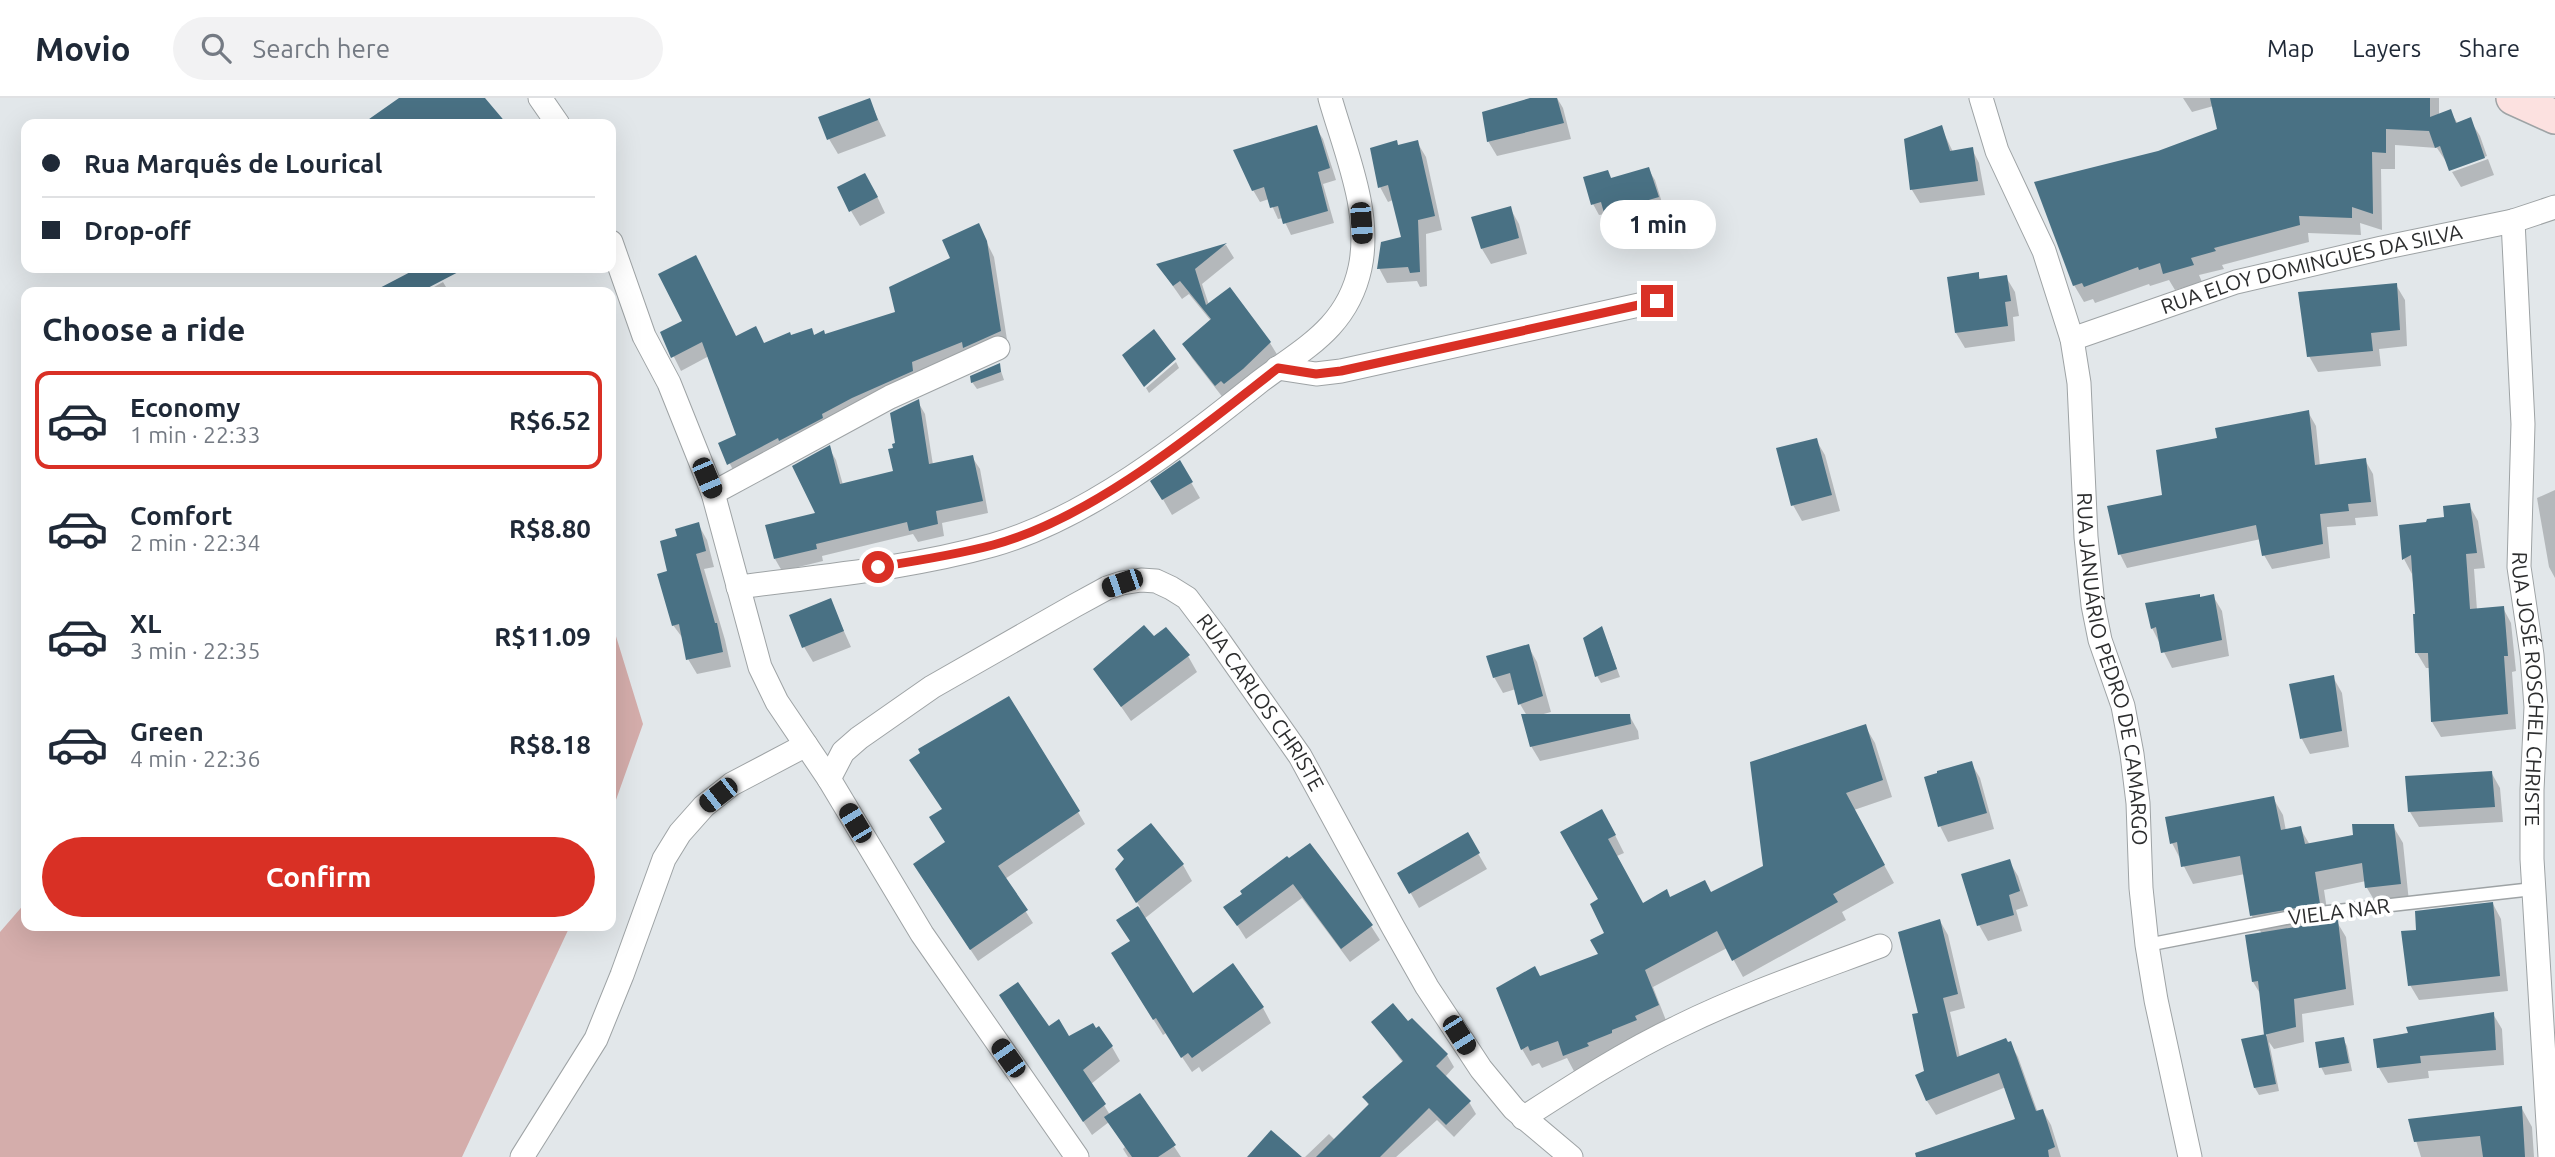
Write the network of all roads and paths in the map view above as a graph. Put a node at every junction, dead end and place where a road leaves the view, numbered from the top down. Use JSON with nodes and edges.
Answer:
{"nodes":[{"id":1,"x":540,"y":98,"type":"edge"},
{"id":2,"x":1330,"y":98,"type":"edge"},
{"id":3,"x":1981,"y":98,"type":"edge"},
{"id":4,"x":2513,"y":98,"type":"edge"},
{"id":5,"x":2555,"y":117,"type":"edge"},
{"id":6,"x":555,"y":119,"type":"edge"},
{"id":7,"x":2555,"y":207,"type":"edge"},
{"id":8,"x":2513,"y":220,"type":"junction"},
{"id":9,"x":616,"y":256,"type":"edge"},
{"id":10,"x":1657,"y":301,"type":"dead end"},
{"id":11,"x":2072,"y":340,"type":"junction"},
{"id":12,"x":998,"y":348,"type":"dead end"},
{"id":13,"x":1278,"y":368,"type":"junction"},
{"id":14,"x":713,"y":493,"type":"junction"},
{"id":15,"x":738,"y":587,"type":"junction"},
{"id":16,"x":2545,"y":709,"type":"edge"},
{"id":17,"x":806,"y":745,"type":"junction"},
{"id":18,"x":829,"y":779,"type":"junction"},
{"id":19,"x":2533,"y":889,"type":"junction"},
{"id":20,"x":2147,"y":945,"type":"junction"},
{"id":21,"x":1880,"y":946,"type":"dead end"},
{"id":22,"x":1523,"y":1118,"type":"junction"},
{"id":23,"x":522,"y":1157,"type":"edge"},
{"id":24,"x":1077,"y":1157,"type":"edge"},
{"id":25,"x":1571,"y":1157,"type":"edge"},
{"id":26,"x":2190,"y":1157,"type":"edge"},
{"id":27,"x":2550,"y":1157,"type":"edge"}],
"edges":[{"from":1,"to":6,"type":"street"},
{"from":2,"to":13,"type":"street"},
{"from":3,"to":11,"type":"street","name":"RUA JANUÁRIO PEDRO DE CAMARGO"},
{"from":4,"to":5,"type":"main road"},
{"from":7,"to":8,"type":"street","name":"RUA ELOY DOMINGUES DA SILVA"},
{"from":8,"to":11,"type":"street","name":"RUA ELOY DOMINGUES DA SILVA"},
{"from":8,"to":16,"type":"street","name":"RUA JOSÉ ROSCHEL CHRISTE"},
{"from":9,"to":14,"type":"street"},
{"from":10,"to":13,"type":"street"},
{"from":11,"to":20,"type":"street","name":"RUA JANUÁRIO PEDRO DE CAMARGO"},
{"from":12,"to":14,"type":"street"},
{"from":13,"to":15,"type":"street"},
{"from":14,"to":15,"type":"street"},
{"from":15,"to":17,"type":"street"},
{"from":16,"to":19,"type":"street","name":"RUA JOSÉ ROSCHEL CHRISTE"},
{"from":17,"to":18,"type":"street"},
{"from":17,"to":23,"type":"street"},
{"from":18,"to":22,"type":"street","name":"RUA CARLOS CHRISTE"},
{"from":18,"to":24,"type":"street"},
{"from":19,"to":20,"type":"lane","name":"VIELA NAR"},
{"from":19,"to":27,"type":"street","name":"RUA JOSÉ ROSCHEL CHRISTE"},
{"from":20,"to":26,"type":"street","name":"RUA JANUÁRIO PEDRO DE CAMARGO"},
{"from":21,"to":22,"type":"street"},
{"from":22,"to":25,"type":"street","name":"RUA CARLOS CHRISTE"}]}
